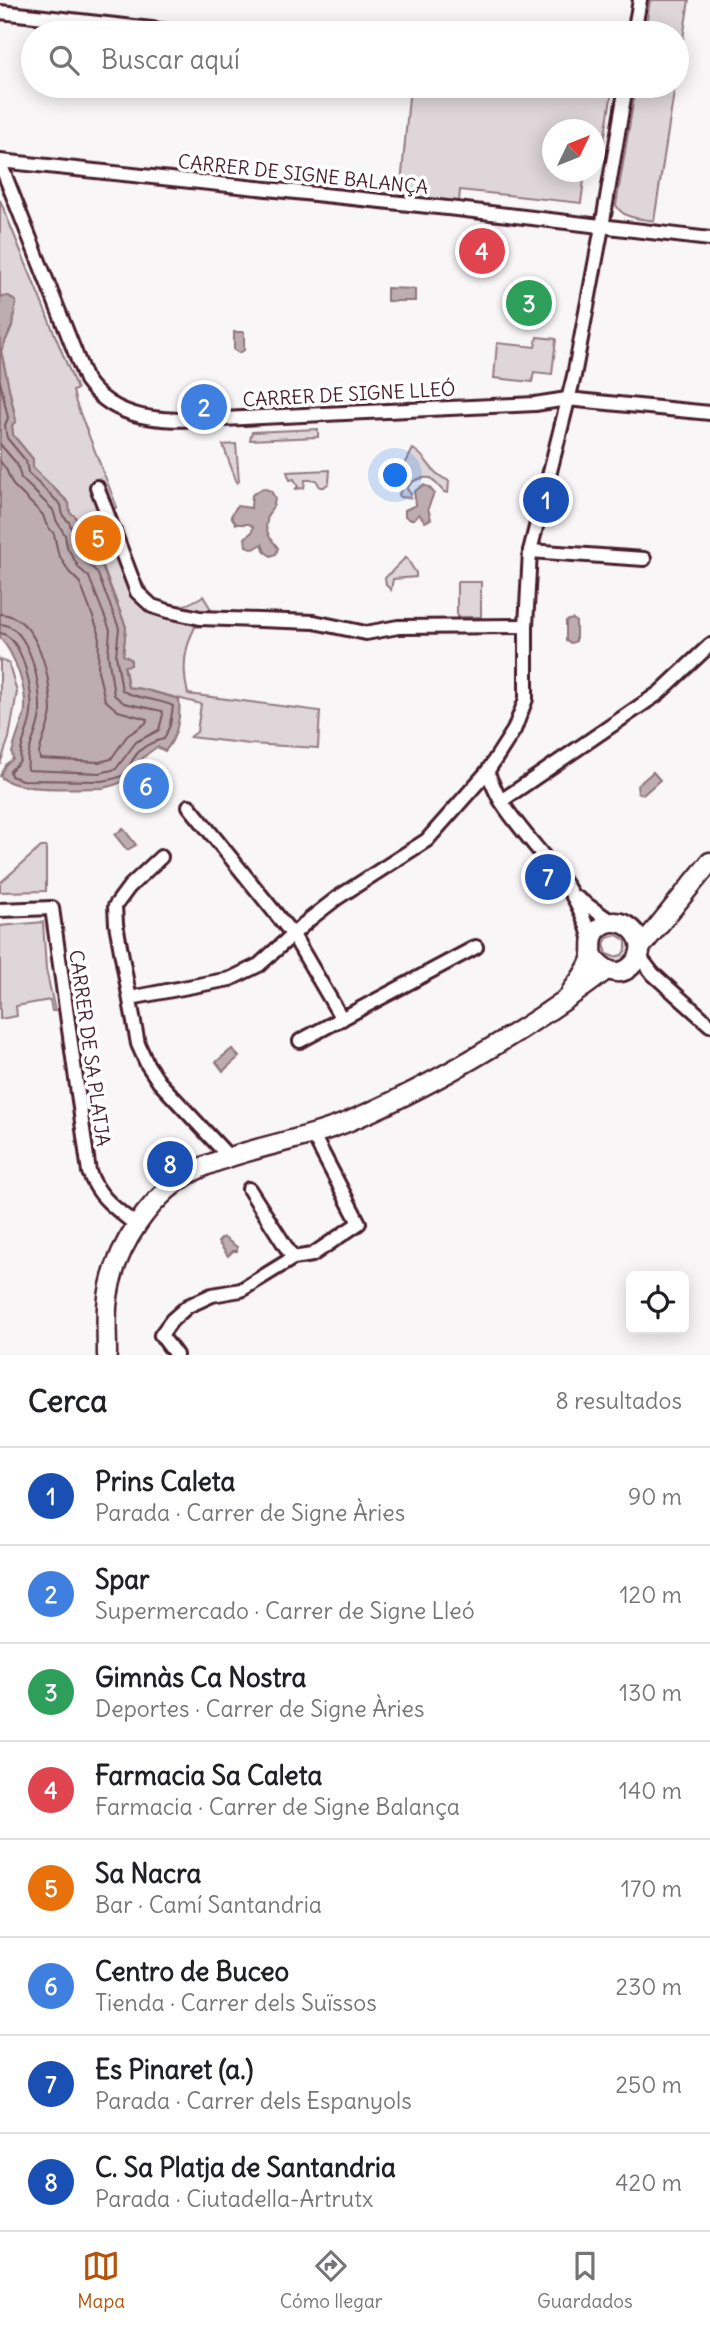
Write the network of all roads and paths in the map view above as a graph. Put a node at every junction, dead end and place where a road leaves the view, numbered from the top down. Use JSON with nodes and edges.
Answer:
{"nodes":[{"id":1,"x":640,"y":0,"type":"edge"},
{"id":2,"x":0,"y":12,"type":"edge"},
{"id":3,"x":80,"y":21,"type":"edge"},
{"id":4,"x":636,"y":21,"type":"edge"},
{"id":5,"x":624,"y":98,"type":"edge"},
{"id":6,"x":0,"y":162,"type":"edge"},
{"id":7,"x":602,"y":227,"type":"junction"},
{"id":8,"x":710,"y":239,"type":"edge"},
{"id":9,"x":566,"y":399,"type":"junction"},
{"id":10,"x":710,"y":413,"type":"edge"},
{"id":11,"x":97,"y":487,"type":"dead end"},
{"id":12,"x":530,"y":551,"type":"junction"},
{"id":13,"x":644,"y":559,"type":"dead end"},
{"id":14,"x":526,"y":626,"type":"junction"},
{"id":15,"x":710,"y":645,"type":"edge"},
{"id":16,"x":487,"y":772,"type":"junction"},
{"id":17,"x":501,"y":801,"type":"junction"},
{"id":18,"x":189,"y":806,"type":"dead end"},
{"id":19,"x":162,"y":857,"type":"dead end"},
{"id":20,"x":710,"y":862,"type":"edge"},
{"id":21,"x":574,"y":895,"type":"junction"},
{"id":22,"x":0,"y":910,"type":"edge"},
{"id":23,"x":668,"y":913,"type":"junction"},
{"id":24,"x":612,"y":922,"type":"junction"},
{"id":25,"x":632,"y":928,"type":"junction"},
{"id":26,"x":293,"y":935,"type":"junction"},
{"id":27,"x":476,"y":947,"type":"dead end"},
{"id":28,"x":592,"y":948,"type":"junction"},
{"id":29,"x":637,"y":956,"type":"junction"},
{"id":30,"x":606,"y":970,"type":"junction"},
{"id":31,"x":130,"y":998,"type":"junction"},
{"id":32,"x":567,"y":998,"type":"junction"},
{"id":33,"x":342,"y":1018,"type":"junction"},
{"id":34,"x":710,"y":1025,"type":"edge"},
{"id":35,"x":300,"y":1041,"type":"dead end"},
{"id":36,"x":313,"y":1135,"type":"junction"},
{"id":37,"x":230,"y":1157,"type":"junction"},
{"id":38,"x":249,"y":1188,"type":"dead end"},
{"id":39,"x":136,"y":1225,"type":"junction"},
{"id":40,"x":293,"y":1258,"type":"junction"},
{"id":41,"x":107,"y":1355,"type":"edge"},
{"id":42,"x":176,"y":1355,"type":"edge"}],
"edges":[{"from":1,"to":4,"type":"street"},
{"from":2,"to":3,"type":"street"},
{"from":5,"to":7,"type":"street"},
{"from":6,"to":7,"type":"street","name":"CARRER DE SIGNE BALANÇA"},
{"from":6,"to":9,"type":"street","name":"CARRER DE SIGNE LLEÓ"},
{"from":7,"to":8,"type":"street","name":"CARRER DE SIGNE BALANÇA"},
{"from":7,"to":9,"type":"street"},
{"from":9,"to":10,"type":"street","name":"CARRER DE SIGNE LLEÓ"},
{"from":9,"to":12,"type":"street"},
{"from":11,"to":14,"type":"street"},
{"from":12,"to":13,"type":"street"},
{"from":12,"to":14,"type":"street"},
{"from":14,"to":16,"type":"street"},
{"from":15,"to":17,"type":"street"},
{"from":16,"to":17,"type":"street"},
{"from":16,"to":26,"type":"street"},
{"from":17,"to":21,"type":"street"},
{"from":18,"to":26,"type":"street"},
{"from":19,"to":31,"type":"street"},
{"from":20,"to":23,"type":"main road"},
{"from":21,"to":24,"type":"street"},
{"from":21,"to":28,"type":"street"},
{"from":22,"to":39,"type":"street","name":"CARRER DE SA PLATJA"},
{"from":23,"to":25,"type":"main road"},
{"from":23,"to":29,"type":"main road"},
{"from":24,"to":25,"type":"main road"},
{"from":24,"to":28,"type":"main road"},
{"from":25,"to":29,"type":"main road"},
{"from":26,"to":31,"type":"street"},
{"from":26,"to":33,"type":"street"},
{"from":27,"to":33,"type":"street"},
{"from":28,"to":30,"type":"main road"},
{"from":28,"to":32,"type":"main road"},
{"from":29,"to":30,"type":"main road"},
{"from":29,"to":34,"type":"street"},
{"from":30,"to":32,"type":"main road"},
{"from":31,"to":37,"type":"street"},
{"from":32,"to":36,"type":"main road"},
{"from":33,"to":35,"type":"street"},
{"from":36,"to":37,"type":"main road"},
{"from":36,"to":40,"type":"street"},
{"from":37,"to":39,"type":"main road"},
{"from":38,"to":40,"type":"street"},
{"from":39,"to":41,"type":"main road"},
{"from":40,"to":42,"type":"street"}]}
